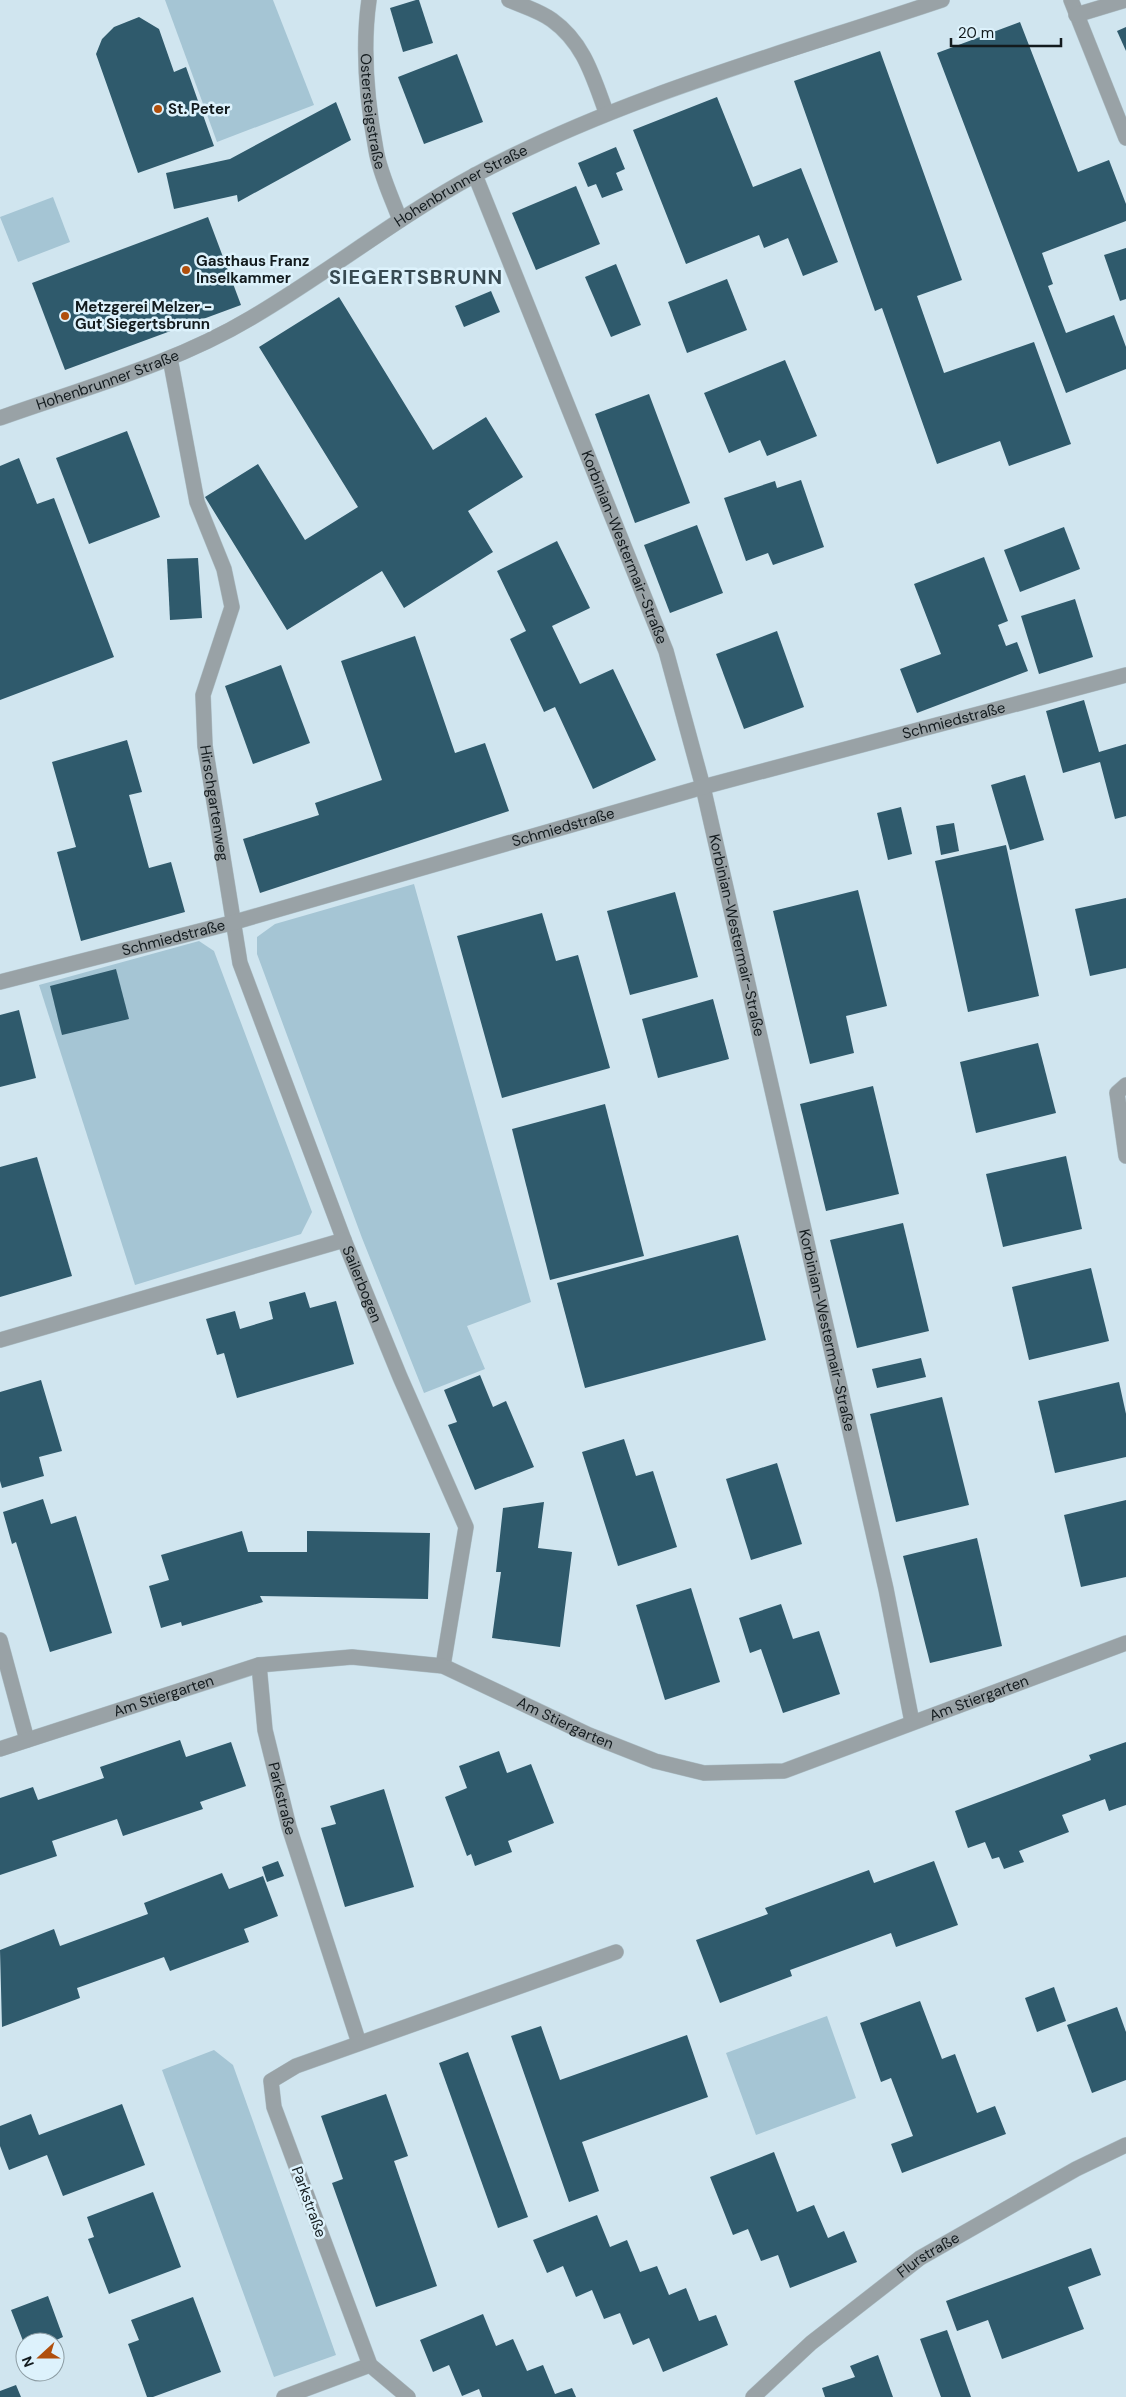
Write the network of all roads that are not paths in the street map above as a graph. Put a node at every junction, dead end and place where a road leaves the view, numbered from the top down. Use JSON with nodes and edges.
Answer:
{"nodes":[{"id":1,"x":369,"y":0,"type":"edge"},
{"id":2,"x":509,"y":0,"type":"edge"},
{"id":3,"x":942,"y":0,"type":"edge"},
{"id":4,"x":1071,"y":0,"type":"edge"},
{"id":5,"x":1126,"y":0,"type":"edge"},
{"id":6,"x":1076,"y":15,"type":"junction"},
{"id":7,"x":606,"y":112,"type":"junction"},
{"id":8,"x":1126,"y":138,"type":"edge"},
{"id":9,"x":474,"y":175,"type":"junction"},
{"id":10,"x":400,"y":220,"type":"junction"},
{"id":11,"x":170,"y":358,"type":"junction"},
{"id":12,"x":0,"y":418,"type":"edge"},
{"id":13,"x":1126,"y":675,"type":"edge"},
{"id":14,"x":703,"y":788,"type":"junction"},
{"id":15,"x":234,"y":922,"type":"junction"},
{"id":16,"x":0,"y":982,"type":"edge"},
{"id":17,"x":1126,"y":1085,"type":"edge"},
{"id":18,"x":1126,"y":1156,"type":"edge"},
{"id":19,"x":344,"y":1240,"type":"junction"},
{"id":20,"x":0,"y":1340,"type":"edge"},
{"id":21,"x":0,"y":1640,"type":"edge"},
{"id":22,"x":1126,"y":1643,"type":"edge"},
{"id":23,"x":259,"y":1664,"type":"junction"},
{"id":24,"x":443,"y":1666,"type":"junction"},
{"id":25,"x":912,"y":1722,"type":"junction"},
{"id":26,"x":27,"y":1740,"type":"junction"},
{"id":27,"x":0,"y":1749,"type":"edge"},
{"id":28,"x":616,"y":1952,"type":"dead end"},
{"id":29,"x":359,"y":2043,"type":"junction"},
{"id":30,"x":1126,"y":2144,"type":"edge"},
{"id":31,"x":370,"y":2365,"type":"junction"},
{"id":32,"x":284,"y":2397,"type":"edge"},
{"id":33,"x":408,"y":2397,"type":"edge"},
{"id":34,"x":753,"y":2397,"type":"edge"}],
"edges":[{"from":1,"to":10,"type":"street","name":"Ostersteigstraße"},
{"from":2,"to":7,"type":"street"},
{"from":3,"to":7,"type":"street","name":"Hohenbrunner Straße"},
{"from":4,"to":6,"type":"street"},
{"from":5,"to":6,"type":"street"},
{"from":6,"to":8,"type":"street"},
{"from":7,"to":9,"type":"street","name":"Hohenbrunner Straße"},
{"from":9,"to":10,"type":"street","name":"Hohenbrunner Straße"},
{"from":9,"to":14,"type":"street","name":"Korbinian-Westermair-Straße"},
{"from":10,"to":11,"type":"street","name":"Hohenbrunner Straße"},
{"from":11,"to":12,"type":"street","name":"Hohenbrunner Straße"},
{"from":11,"to":15,"type":"street","name":"Hirschgartenweg"},
{"from":13,"to":14,"type":"street","name":"Schmiedstraße"},
{"from":14,"to":15,"type":"street","name":"Schmiedstraße"},
{"from":14,"to":25,"type":"street","name":"Korbinian-Westermair-Straße"},
{"from":15,"to":16,"type":"street","name":"Schmiedstraße"},
{"from":15,"to":19,"type":"street","name":"Hirschgartenweg"},
{"from":17,"to":18,"type":"street"},
{"from":19,"to":20,"type":"street","name":"Sailerbogen"},
{"from":19,"to":24,"type":"street","name":"Sailerbogen"},
{"from":21,"to":26,"type":"street"},
{"from":22,"to":25,"type":"street","name":"Am Stiergarten"},
{"from":23,"to":24,"type":"street","name":"Am Stiergarten"},
{"from":23,"to":26,"type":"street","name":"Am Stiergarten"},
{"from":23,"to":29,"type":"street","name":"Parkstraße"},
{"from":24,"to":25,"type":"street","name":"Am Stiergarten"},
{"from":26,"to":27,"type":"street","name":"Am Stiergarten"},
{"from":28,"to":29,"type":"street","name":"Parkstraße"},
{"from":29,"to":31,"type":"street","name":"Parkstraße"},
{"from":30,"to":34,"type":"street","name":"Flurstraße"},
{"from":31,"to":32,"type":"street"},
{"from":31,"to":33,"type":"street","name":"Parkstraße"}]}
